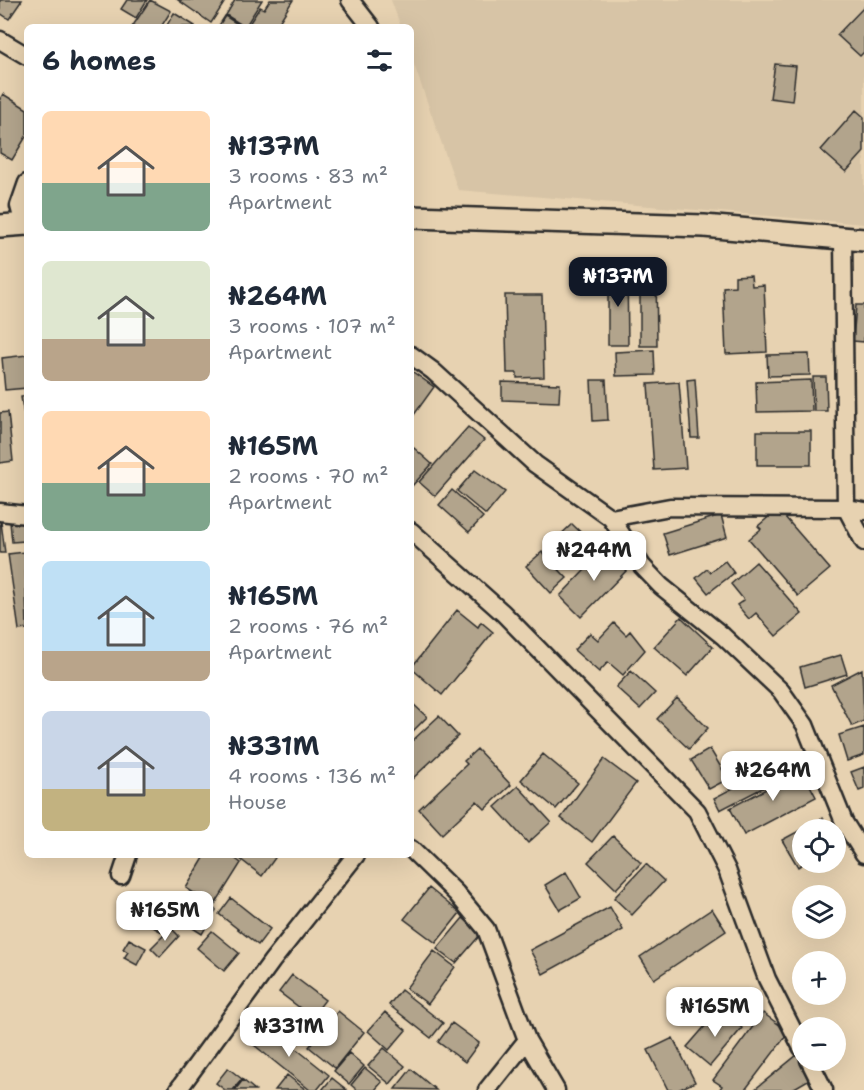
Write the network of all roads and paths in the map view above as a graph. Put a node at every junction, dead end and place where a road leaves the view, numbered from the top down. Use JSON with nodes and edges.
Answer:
{"nodes":[{"id":1,"x":350,"y":0,"type":"edge"},
{"id":2,"x":369,"y":24,"type":"edge"},
{"id":3,"x":0,"y":40,"type":"edge"},
{"id":4,"x":24,"y":54,"type":"edge"},
{"id":5,"x":24,"y":192,"type":"edge"},
{"id":6,"x":414,"y":217,"type":"edge"},
{"id":7,"x":24,"y":219,"type":"edge"},
{"id":8,"x":24,"y":224,"type":"edge"},
{"id":9,"x":0,"y":226,"type":"edge"},
{"id":10,"x":854,"y":239,"type":"edge"},
{"id":11,"x":414,"y":357,"type":"edge"},
{"id":12,"x":846,"y":508,"type":"junction"},
{"id":13,"x":864,"y":511,"type":"edge"},
{"id":14,"x":0,"y":512,"type":"edge"},
{"id":15,"x":24,"y":515,"type":"edge"},
{"id":16,"x":611,"y":518,"type":"junction"},
{"id":17,"x":414,"y":534,"type":"edge"},
{"id":18,"x":864,"y":542,"type":"edge"},
{"id":19,"x":414,"y":852,"type":"edge"},
{"id":20,"x":864,"y":854,"type":"edge"},
{"id":21,"x":127,"y":858,"type":"edge"},
{"id":22,"x":354,"y":858,"type":"edge"},
{"id":23,"x":121,"y":876,"type":"dead end"},
{"id":24,"x":792,"y":1028,"type":"edge"},
{"id":25,"x":527,"y":1040,"type":"junction"},
{"id":26,"x":814,"y":1071,"type":"edge"},
{"id":27,"x":178,"y":1090,"type":"edge"},
{"id":28,"x":487,"y":1090,"type":"edge"},
{"id":29,"x":556,"y":1090,"type":"edge"},
{"id":30,"x":824,"y":1090,"type":"edge"}],
"edges":[{"from":1,"to":2,"type":"street"},
{"from":3,"to":4,"type":"street"},
{"from":5,"to":7,"type":"street"},
{"from":6,"to":10,"type":"street"},
{"from":8,"to":9,"type":"street"},
{"from":10,"to":12,"type":"street"},
{"from":11,"to":16,"type":"street"},
{"from":12,"to":13,"type":"street"},
{"from":12,"to":16,"type":"street"},
{"from":12,"to":18,"type":"street"},
{"from":14,"to":15,"type":"street"},
{"from":16,"to":20,"type":"street"},
{"from":17,"to":24,"type":"street"},
{"from":19,"to":25,"type":"street"},
{"from":21,"to":23,"type":"street"},
{"from":22,"to":27,"type":"street"},
{"from":25,"to":28,"type":"street"},
{"from":25,"to":29,"type":"street"},
{"from":26,"to":30,"type":"street"}]}
